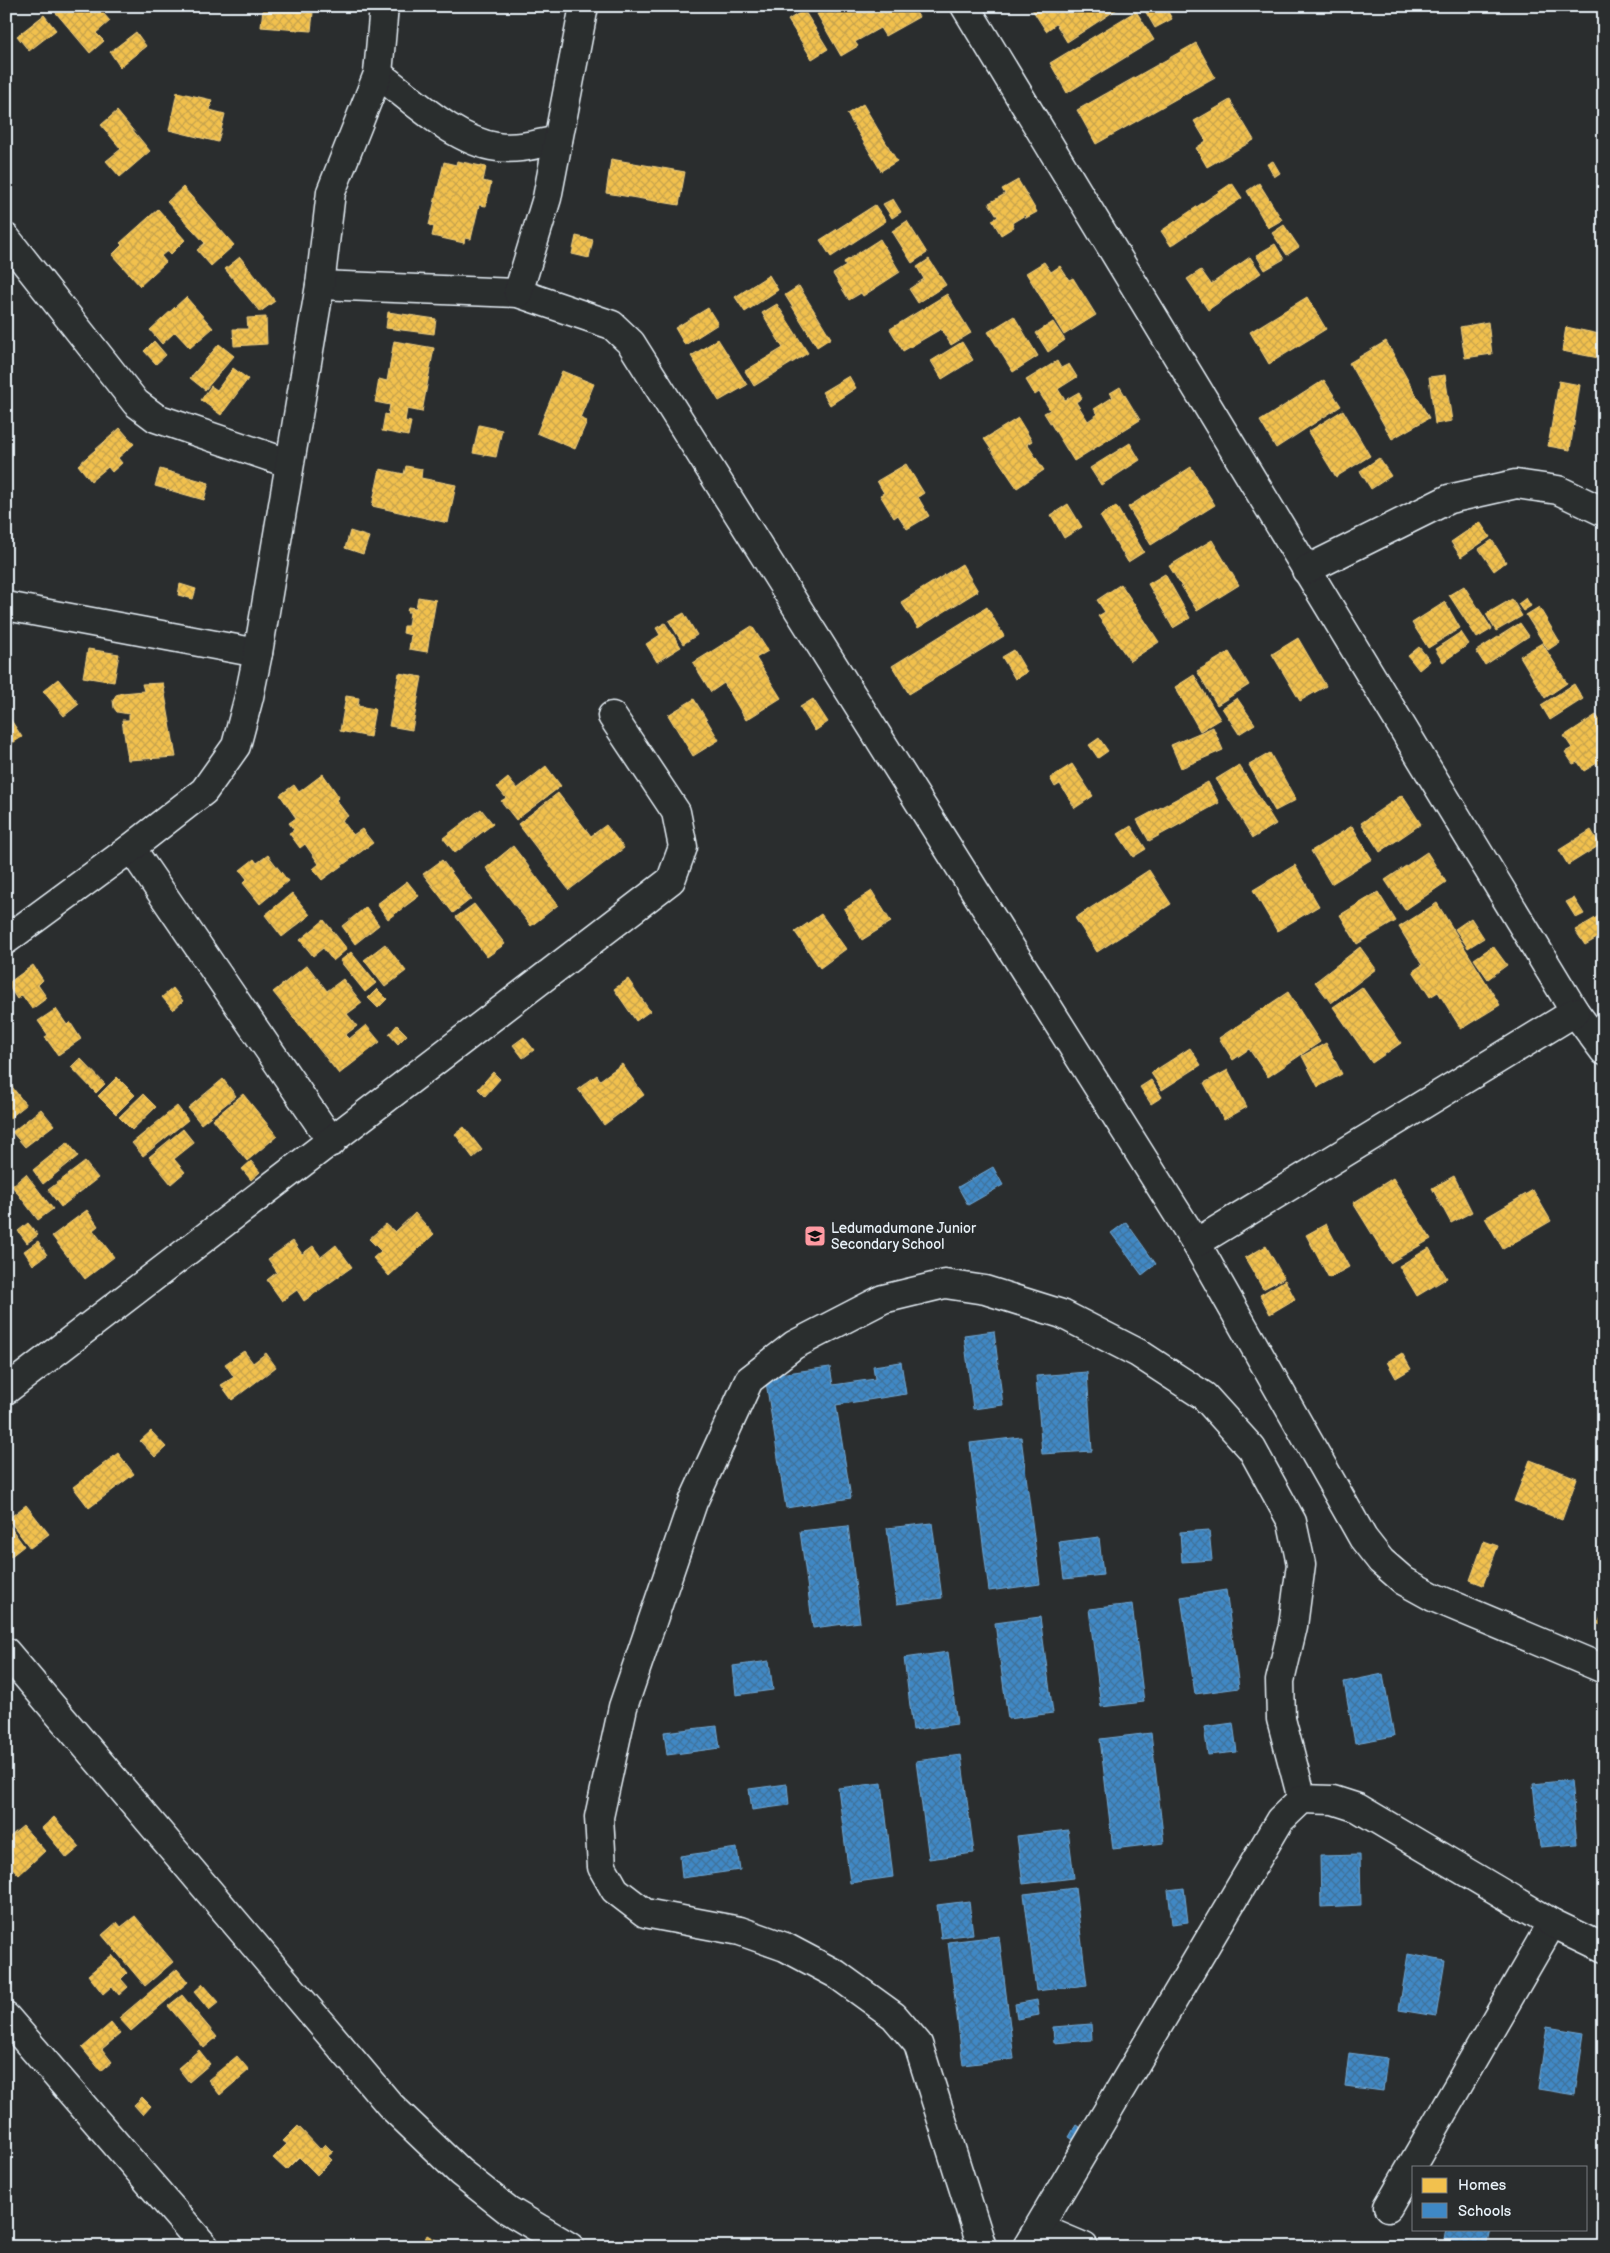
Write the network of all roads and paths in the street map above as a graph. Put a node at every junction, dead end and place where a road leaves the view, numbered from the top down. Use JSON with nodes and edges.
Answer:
{"nodes":[{"id":1,"x":384,"y":6,"type":"edge"},
{"id":2,"x":584,"y":6,"type":"edge"},
{"id":3,"x":965,"y":6,"type":"edge"},
{"id":4,"x":378,"y":74,"type":"junction"},
{"id":5,"x":558,"y":140,"type":"junction"},
{"id":6,"x":6,"y":238,"type":"edge"},
{"id":7,"x":320,"y":285,"type":"junction"},
{"id":8,"x":518,"y":293,"type":"junction"},
{"id":9,"x":288,"y":463,"type":"junction"},
{"id":10,"x":1604,"y":512,"type":"edge"},
{"id":11,"x":1306,"y":570,"type":"junction"},
{"id":12,"x":6,"y":606,"type":"edge"},
{"id":13,"x":258,"y":653,"type":"junction"},
{"id":14,"x":612,"y":716,"type":"dead end"},
{"id":15,"x":131,"y":848,"type":"junction"},
{"id":16,"x":6,"y":940,"type":"edge"},
{"id":17,"x":1575,"y":1012,"type":"junction"},
{"id":18,"x":1604,"y":1051,"type":"edge"},
{"id":19,"x":332,"y":1142,"type":"junction"},
{"id":20,"x":1196,"y":1243,"type":"junction"},
{"id":21,"x":6,"y":1390,"type":"edge"},
{"id":22,"x":6,"y":1652,"type":"edge"},
{"id":23,"x":1604,"y":1668,"type":"edge"},
{"id":24,"x":1302,"y":1799,"type":"junction"},
{"id":25,"x":1552,"y":1923,"type":"junction"},
{"id":26,"x":1604,"y":1948,"type":"edge"},
{"id":27,"x":6,"y":2017,"type":"edge"},
{"id":28,"x":1388,"y":2207,"type":"dead end"},
{"id":29,"x":1033,"y":2238,"type":"edge"},
{"id":30,"x":203,"y":2246,"type":"edge"},
{"id":31,"x":570,"y":2247,"type":"edge"},
{"id":32,"x":982,"y":2247,"type":"edge"},
{"id":33,"x":1084,"y":2247,"type":"edge"}],
"edges":[{"from":1,"to":4,"type":"street"},
{"from":2,"to":5,"type":"street"},
{"from":3,"to":11,"type":"street"},
{"from":4,"to":5,"type":"street"},
{"from":4,"to":7,"type":"street"},
{"from":5,"to":8,"type":"street"},
{"from":6,"to":9,"type":"street"},
{"from":7,"to":8,"type":"street"},
{"from":7,"to":9,"type":"street"},
{"from":8,"to":20,"type":"street"},
{"from":9,"to":13,"type":"street"},
{"from":10,"to":11,"type":"street"},
{"from":11,"to":17,"type":"street"},
{"from":12,"to":13,"type":"street"},
{"from":13,"to":15,"type":"street"},
{"from":14,"to":19,"type":"street"},
{"from":15,"to":16,"type":"street"},
{"from":15,"to":19,"type":"street"},
{"from":17,"to":18,"type":"street"},
{"from":17,"to":20,"type":"street"},
{"from":19,"to":21,"type":"street"},
{"from":20,"to":23,"type":"street"},
{"from":22,"to":31,"type":"street"},
{"from":24,"to":25,"type":"street"},
{"from":24,"to":29,"type":"street"},
{"from":24,"to":32,"type":"street"},
{"from":25,"to":26,"type":"street"},
{"from":25,"to":28,"type":"street"},
{"from":27,"to":30,"type":"street"},
{"from":29,"to":33,"type":"street"}]}
